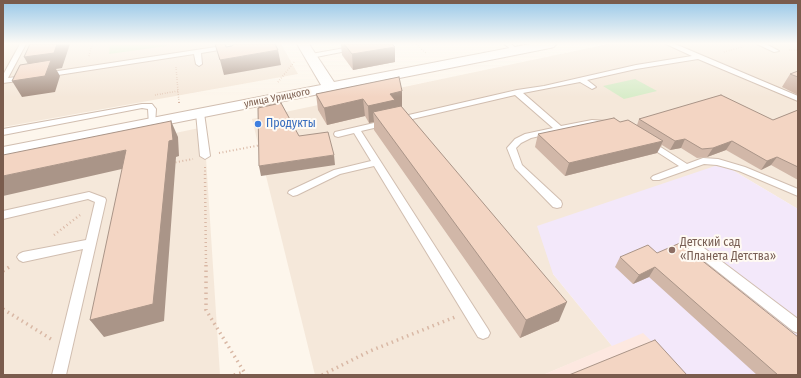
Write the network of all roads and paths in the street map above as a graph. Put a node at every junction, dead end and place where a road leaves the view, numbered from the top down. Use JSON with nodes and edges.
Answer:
{"nodes":[{"id":1,"x":13,"y":62,"type":"edge"},
{"id":2,"x":131,"y":62,"type":"edge"},
{"id":3,"x":176,"y":62,"type":"edge"},
{"id":4,"x":314,"y":62,"type":"edge"},
{"id":5,"x":445,"y":62,"type":"edge"},
{"id":6,"x":673,"y":62,"type":"edge"},
{"id":7,"x":711,"y":62,"type":"edge"},
{"id":8,"x":286,"y":72,"type":"dead end"},
{"id":9,"x":580,"y":79,"type":"junction"},
{"id":10,"x":3,"y":81,"type":"edge"},
{"id":11,"x":277,"y":83,"type":"dead end"},
{"id":12,"x":330,"y":87,"type":"junction"},
{"id":13,"x":592,"y":87,"type":"dead end"},
{"id":14,"x":517,"y":92,"type":"junction"},
{"id":15,"x":798,"y":100,"type":"edge"},
{"id":16,"x":179,"y":106,"type":"dead end"},
{"id":17,"x":200,"y":113,"type":"junction"},
{"id":18,"x":152,"y":123,"type":"junction"},
{"id":19,"x":614,"y":124,"type":"edge"},
{"id":20,"x":559,"y":129,"type":"junction"},
{"id":21,"x":356,"y":130,"type":"junction"},
{"id":22,"x":3,"y":132,"type":"edge"},
{"id":23,"x":338,"y":134,"type":"dead end"},
{"id":24,"x":640,"y":137,"type":"edge"},
{"id":25,"x":268,"y":144,"type":"edge"},
{"id":26,"x":3,"y":152,"type":"edge"},
{"id":27,"x":205,"y":160,"type":"junction"},
{"id":28,"x":377,"y":162,"type":"junction"},
{"id":29,"x":167,"y":164,"type":"edge"},
{"id":30,"x":686,"y":167,"type":"junction"},
{"id":31,"x":656,"y":178,"type":"dead end"},
{"id":32,"x":293,"y":193,"type":"dead end"},
{"id":33,"x":798,"y":193,"type":"edge"},
{"id":34,"x":557,"y":204,"type":"dead end"},
{"id":35,"x":3,"y":215,"type":"edge"},
{"id":36,"x":91,"y":243,"type":"junction"},
{"id":37,"x":692,"y":245,"type":"dead end"},
{"id":38,"x":23,"y":258,"type":"dead end"},
{"id":39,"x":3,"y":309,"type":"edge"},
{"id":40,"x":470,"y":311,"type":"junction"},
{"id":41,"x":798,"y":327,"type":"edge"},
{"id":42,"x":483,"y":333,"type":"dead end"},
{"id":43,"x":66,"y":348,"type":"junction"},
{"id":44,"x":245,"y":374,"type":"edge"},
{"id":45,"x":59,"y":375,"type":"edge"},
{"id":46,"x":234,"y":375,"type":"edge"},
{"id":47,"x":322,"y":375,"type":"edge"}],
"edges":[{"from":1,"to":10,"type":"lane"},
{"from":2,"to":10,"type":"lane"},
{"from":3,"to":16,"type":"path"},
{"from":4,"to":12,"type":"street"},
{"from":5,"to":12,"type":"street","name":"улица Урицкого"},
{"from":6,"to":9,"type":"lane"},
{"from":7,"to":15,"type":"lane"},
{"from":8,"to":11,"type":"path"},
{"from":9,"to":13,"type":"lane"},
{"from":9,"to":14,"type":"lane"},
{"from":12,"to":17,"type":"street","name":"улица Урицкого"},
{"from":14,"to":20,"type":"lane"},
{"from":14,"to":21,"type":"lane"},
{"from":17,"to":18,"type":"street","name":"улица Урицкого"},
{"from":17,"to":27,"type":"lane"},
{"from":18,"to":22,"type":"lane"},
{"from":18,"to":26,"type":"street","name":"улица Урицкого"},
{"from":19,"to":20,"type":"lane"},
{"from":20,"to":34,"type":"lane"},
{"from":21,"to":23,"type":"lane"},
{"from":21,"to":28,"type":"lane"},
{"from":24,"to":30,"type":"lane"},
{"from":25,"to":27,"type":"path"},
{"from":27,"to":29,"type":"path"},
{"from":27,"to":44,"type":"path"},
{"from":28,"to":32,"type":"lane"},
{"from":28,"to":40,"type":"lane"},
{"from":30,"to":31,"type":"lane"},
{"from":30,"to":33,"type":"lane"},
{"from":35,"to":36,"type":"lane"},
{"from":36,"to":38,"type":"lane"},
{"from":36,"to":43,"type":"lane"},
{"from":37,"to":41,"type":"lane"},
{"from":39,"to":43,"type":"path"},
{"from":40,"to":42,"type":"lane"},
{"from":40,"to":47,"type":"path"},
{"from":43,"to":45,"type":"lane"},
{"from":44,"to":46,"type":"path"}]}
